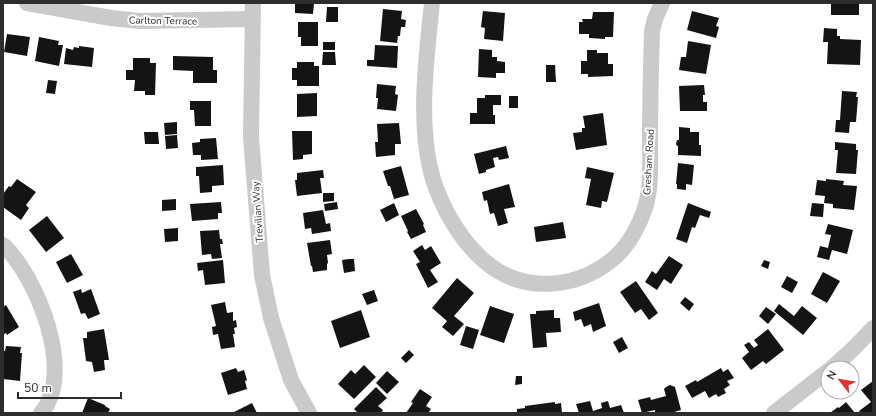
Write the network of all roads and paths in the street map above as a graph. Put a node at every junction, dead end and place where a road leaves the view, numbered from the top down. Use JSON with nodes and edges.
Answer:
{"nodes":[{"id":1,"x":27,"y":3,"type":"edge"},
{"id":2,"x":253,"y":3,"type":"edge"},
{"id":3,"x":432,"y":3,"type":"edge"},
{"id":4,"x":662,"y":3,"type":"edge"},
{"id":5,"x":252,"y":19,"type":"junction"},
{"id":6,"x":3,"y":245,"type":"edge"},
{"id":7,"x":873,"y":328,"type":"edge"},
{"id":8,"x":841,"y":360,"type":"edge"},
{"id":9,"x":820,"y":377,"type":"edge"},
{"id":10,"x":40,"y":413,"type":"edge"},
{"id":11,"x":309,"y":413,"type":"edge"},
{"id":12,"x":774,"y":413,"type":"edge"}],
"edges":[{"from":1,"to":5,"type":"street","name":"Carlton Terrace"},
{"from":2,"to":5,"type":"street","name":"Trevilian Way"},
{"from":3,"to":4,"type":"street","name":"Gresham Road"},
{"from":5,"to":11,"type":"street","name":"Trevilian Way"},
{"from":6,"to":10,"type":"street"},
{"from":7,"to":8,"type":"street"},
{"from":9,"to":12,"type":"street"}]}
